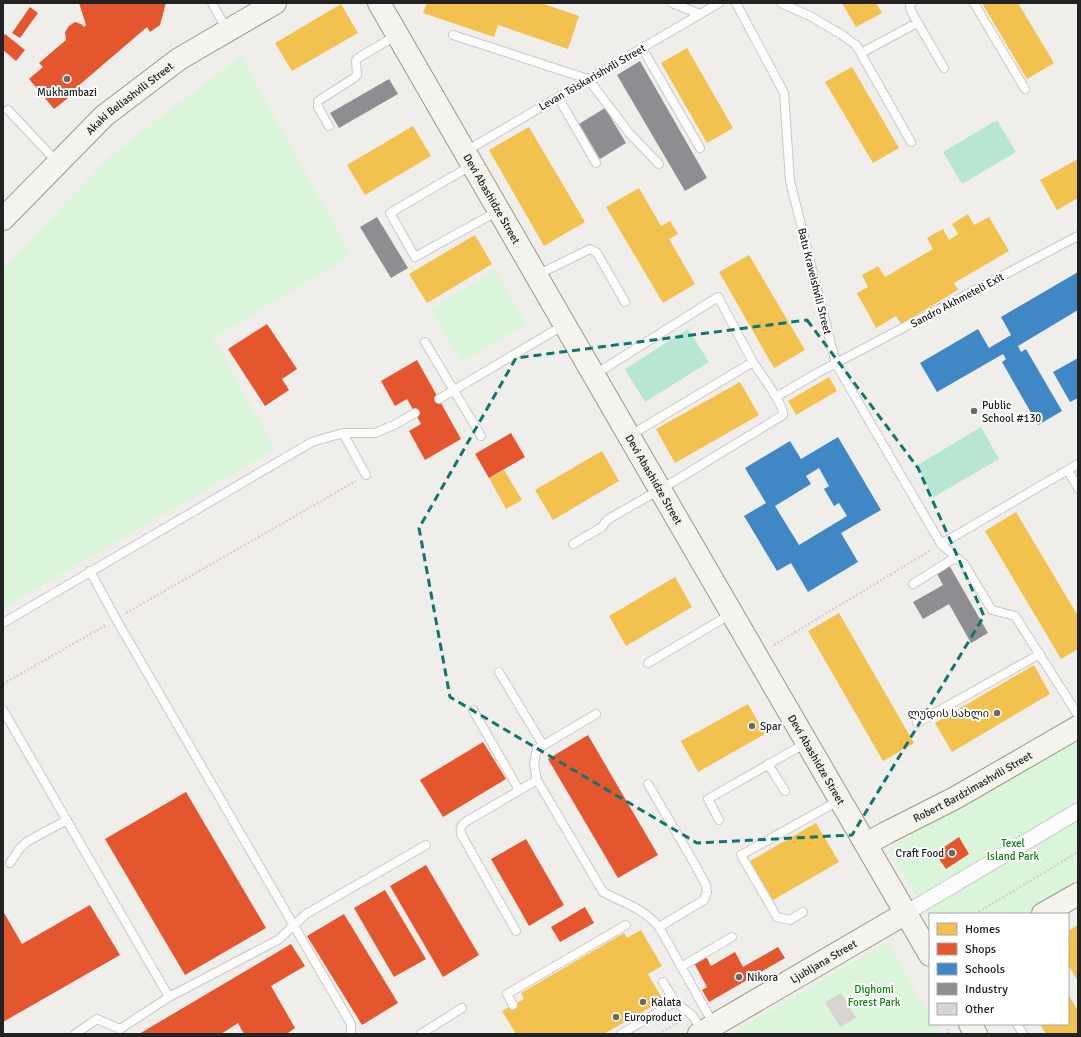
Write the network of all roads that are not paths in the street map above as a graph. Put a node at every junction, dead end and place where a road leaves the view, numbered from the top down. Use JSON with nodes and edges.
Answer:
{"nodes":[{"id":1,"x":212,"y":3,"type":"edge"},
{"id":2,"x":275,"y":3,"type":"edge"},
{"id":3,"x":379,"y":3,"type":"edge"},
{"id":4,"x":672,"y":3,"type":"edge"},
{"id":5,"x":719,"y":3,"type":"edge"},
{"id":6,"x":736,"y":3,"type":"edge"},
{"id":7,"x":781,"y":3,"type":"edge"},
{"id":8,"x":912,"y":3,"type":"edge"},
{"id":9,"x":974,"y":3,"type":"edge"},
{"id":10,"x":700,"y":14,"type":"junction"},
{"id":11,"x":917,"y":23,"type":"junction"},
{"id":12,"x":228,"y":30,"type":"junction"},
{"id":13,"x":398,"y":35,"type":"junction"},
{"id":14,"x":453,"y":35,"type":"dead end"},
{"id":15,"x":642,"y":48,"type":"junction"},
{"id":16,"x":861,"y":53,"type":"junction"},
{"id":17,"x":944,"y":68,"type":"dead end"},
{"id":18,"x":588,"y":80,"type":"junction"},
{"id":19,"x":1025,"y":90,"type":"dead end"},
{"id":20,"x":558,"y":97,"type":"junction"},
{"id":21,"x":8,"y":110,"type":"dead end"},
{"id":22,"x":329,"y":126,"type":"dead end"},
{"id":23,"x":911,"y":142,"type":"dead end"},
{"id":24,"x":700,"y":148,"type":"dead end"},
{"id":25,"x":469,"y":158,"type":"junction"},
{"id":26,"x":58,"y":163,"type":"junction"},
{"id":27,"x":596,"y":163,"type":"dead end"},
{"id":28,"x":659,"y":164,"type":"dead end"},
{"id":29,"x":499,"y":210,"type":"junction"},
{"id":30,"x":3,"y":219,"type":"edge"},
{"id":31,"x":1078,"y":236,"type":"edge"},
{"id":32,"x":536,"y":276,"type":"junction"},
{"id":33,"x":625,"y":302,"type":"dead end"},
{"id":34,"x":564,"y":325,"type":"junction"},
{"id":35,"x":425,"y":342,"type":"dead end"},
{"id":36,"x":754,"y":362,"type":"junction"},
{"id":37,"x":836,"y":364,"type":"junction"},
{"id":38,"x":594,"y":376,"type":"junction"},
{"id":39,"x":454,"y":390,"type":"junction"},
{"id":40,"x":776,"y":397,"type":"junction"},
{"id":41,"x":439,"y":399,"type":"dead end"},
{"id":42,"x":415,"y":413,"type":"dead end"},
{"id":43,"x":343,"y":433,"type":"junction"},
{"id":44,"x":481,"y":436,"type":"dead end"},
{"id":45,"x":629,"y":436,"type":"junction"},
{"id":46,"x":1078,"y":464,"type":"edge"},
{"id":47,"x":1068,"y":470,"type":"junction"},
{"id":48,"x":366,"y":475,"type":"road end"},
{"id":49,"x":1078,"y":488,"type":"edge"},
{"id":50,"x":660,"y":490,"type":"junction"},
{"id":51,"x":573,"y":544,"type":"dead end"},
{"id":52,"x":941,"y":544,"type":"junction"},
{"id":53,"x":956,"y":557,"type":"junction"},
{"id":54,"x":90,"y":571,"type":"junction"},
{"id":55,"x":913,"y":584,"type":"dead end"},
{"id":56,"x":732,"y":614,"type":"junction"},
{"id":57,"x":3,"y":623,"type":"edge"},
{"id":58,"x":1040,"y":654,"type":"junction"},
{"id":59,"x":648,"y":663,"type":"dead end"},
{"id":60,"x":499,"y":672,"type":"dead end"},
{"id":61,"x":3,"y":710,"type":"edge"},
{"id":62,"x":473,"y":710,"type":"dead end"},
{"id":63,"x":596,"y":714,"type":"dead end"},
{"id":64,"x":1078,"y":715,"type":"edge"},
{"id":65,"x":917,"y":723,"type":"dead end"},
{"id":66,"x":1078,"y":726,"type":"edge"},
{"id":67,"x":807,"y":742,"type":"junction"},
{"id":68,"x":543,"y":745,"type":"junction"},
{"id":69,"x":768,"y":764,"type":"junction"},
{"id":70,"x":538,"y":780,"type":"junction"},
{"id":71,"x":648,"y":784,"type":"dead end"},
{"id":72,"x":519,"y":790,"type":"junction"},
{"id":73,"x":785,"y":791,"type":"dead end"},
{"id":74,"x":840,"y":799,"type":"junction"},
{"id":75,"x":1078,"y":811,"type":"edge"},
{"id":76,"x":67,"y":820,"type":"junction"},
{"id":77,"x":720,"y":820,"type":"dead end"},
{"id":78,"x":866,"y":844,"type":"junction"},
{"id":79,"x":426,"y":845,"type":"dead end"},
{"id":80,"x":10,"y":863,"type":"dead end"},
{"id":81,"x":1078,"y":894,"type":"edge"},
{"id":82,"x":803,"y":912,"type":"dead end"},
{"id":83,"x":906,"y":913,"type":"junction"},
{"id":84,"x":1046,"y":913,"type":"edge"},
{"id":85,"x":626,"y":924,"type":"dead end"},
{"id":86,"x":293,"y":925,"type":"junction"},
{"id":87,"x":659,"y":927,"type":"junction"},
{"id":88,"x":516,"y":931,"type":"dead end"},
{"id":89,"x":732,"y":937,"type":"dead end"},
{"id":90,"x":929,"y":953,"type":"edge"},
{"id":91,"x":681,"y":967,"type":"junction"},
{"id":92,"x":663,"y":982,"type":"dead end"},
{"id":93,"x":170,"y":997,"type":"junction"},
{"id":94,"x":675,"y":1002,"type":"junction"},
{"id":95,"x":513,"y":1005,"type":"dead end"},
{"id":96,"x":462,"y":1008,"type":"dead end"},
{"id":97,"x":971,"y":1025,"type":"edge"},
{"id":98,"x":1018,"y":1025,"type":"edge"},
{"id":99,"x":702,"y":1026,"type":"edge"},
{"id":100,"x":75,"y":1034,"type":"edge"},
{"id":101,"x":351,"y":1034,"type":"edge"},
{"id":102,"x":421,"y":1034,"type":"edge"},
{"id":103,"x":622,"y":1034,"type":"edge"},
{"id":104,"x":976,"y":1034,"type":"edge"},
{"id":105,"x":1023,"y":1034,"type":"edge"}],
"edges":[{"from":1,"to":12,"type":"lane"},
{"from":2,"to":12,"type":"street","name":"Akaki Beliashvili Street"},
{"from":3,"to":13,"type":"street","name":"Devi Abashidze Street"},
{"from":4,"to":10,"type":"lane"},
{"from":5,"to":10,"type":"lane","name":"Levan Tsiskarishvili Street"},
{"from":6,"to":37,"type":"lane","name":"Batu Kraveishvili Street"},
{"from":7,"to":16,"type":"lane"},
{"from":8,"to":11,"type":"lane"},
{"from":9,"to":19,"type":"lane"},
{"from":10,"to":15,"type":"lane","name":"Levan Tsiskarishvili Street"},
{"from":11,"to":16,"type":"lane"},
{"from":11,"to":17,"type":"lane"},
{"from":12,"to":26,"type":"street","name":"Akaki Beliashvili Street"},
{"from":13,"to":22,"type":"lane"},
{"from":13,"to":25,"type":"street","name":"Devi Abashidze Street"},
{"from":14,"to":18,"type":"lane"},
{"from":15,"to":18,"type":"lane","name":"Levan Tsiskarishvili Street"},
{"from":15,"to":24,"type":"lane"},
{"from":16,"to":23,"type":"lane"},
{"from":18,"to":20,"type":"lane","name":"Levan Tsiskarishvili Street"},
{"from":18,"to":28,"type":"lane"},
{"from":20,"to":25,"type":"lane","name":"Levan Tsiskarishvili Street"},
{"from":20,"to":27,"type":"lane"},
{"from":21,"to":26,"type":"lane"},
{"from":25,"to":29,"type":"street","name":"Devi Abashidze Street"},
{"from":25,"to":29,"type":"lane","name":"Levan Tsiskarishvili Street"},
{"from":26,"to":30,"type":"street","name":"Akaki Beliashvili Street"},
{"from":29,"to":32,"type":"street","name":"Devi Abashidze Street"},
{"from":31,"to":37,"type":"lane","name":"Sandro Akhmeteli Exit"},
{"from":32,"to":33,"type":"lane"},
{"from":32,"to":34,"type":"street","name":"Devi Abashidze Street"},
{"from":34,"to":38,"type":"street","name":"Devi Abashidze Street"},
{"from":34,"to":39,"type":"lane"},
{"from":35,"to":39,"type":"lane"},
{"from":36,"to":38,"type":"lane"},
{"from":36,"to":40,"type":"lane"},
{"from":36,"to":45,"type":"lane"},
{"from":37,"to":40,"type":"lane","name":"Sandro Akhmeteli Exit"},
{"from":37,"to":52,"type":"lane","name":"Batu Kraveishvili Street"},
{"from":38,"to":45,"type":"street","name":"Devi Abashidze Street"},
{"from":39,"to":41,"type":"lane"},
{"from":39,"to":44,"type":"lane"},
{"from":40,"to":50,"type":"lane"},
{"from":42,"to":43,"type":"lane"},
{"from":43,"to":48,"type":"lane"},
{"from":43,"to":54,"type":"lane"},
{"from":45,"to":50,"type":"street","name":"Devi Abashidze Street"},
{"from":46,"to":47,"type":"lane"},
{"from":47,"to":49,"type":"lane"},
{"from":47,"to":52,"type":"lane"},
{"from":50,"to":51,"type":"lane"},
{"from":50,"to":56,"type":"street","name":"Devi Abashidze Street"},
{"from":52,"to":53,"type":"lane","name":"Batu Kraveishvili Street"},
{"from":53,"to":55,"type":"lane"},
{"from":53,"to":58,"type":"lane","name":"Batu Kraveishvili Street"},
{"from":54,"to":57,"type":"lane"},
{"from":54,"to":86,"type":"lane"},
{"from":56,"to":59,"type":"lane"},
{"from":56,"to":67,"type":"street","name":"Devi Abashidze Street"},
{"from":58,"to":64,"type":"lane","name":"Batu Kraveishvili Street"},
{"from":58,"to":65,"type":"lane"},
{"from":60,"to":68,"type":"lane"},
{"from":61,"to":76,"type":"lane"},
{"from":62,"to":72,"type":"lane"},
{"from":63,"to":68,"type":"lane"},
{"from":66,"to":78,"type":"street","name":"Robert Bardzimashvili Street"},
{"from":67,"to":69,"type":"lane"},
{"from":67,"to":74,"type":"street","name":"Devi Abashidze Street"},
{"from":68,"to":70,"type":"lane"},
{"from":69,"to":73,"type":"lane"},
{"from":69,"to":77,"type":"lane"},
{"from":70,"to":72,"type":"lane"},
{"from":70,"to":87,"type":"lane"},
{"from":71,"to":87,"type":"lane"},
{"from":72,"to":88,"type":"lane"},
{"from":74,"to":78,"type":"street","name":"Devi Abashidze Street"},
{"from":74,"to":82,"type":"lane"},
{"from":75,"to":83,"type":"street"},
{"from":76,"to":80,"type":"lane"},
{"from":76,"to":93,"type":"lane"},
{"from":78,"to":83,"type":"street","name":"Devi Abashidze Street"},
{"from":79,"to":86,"type":"lane"},
{"from":81,"to":84,"type":"street"},
{"from":83,"to":90,"type":"street","name":"Devi Abashidze Street"},
{"from":83,"to":99,"type":"street","name":"Ljubljana Street"},
{"from":85,"to":95,"type":"lane"},
{"from":86,"to":93,"type":"lane"},
{"from":86,"to":101,"type":"lane"},
{"from":87,"to":91,"type":"lane"},
{"from":89,"to":91,"type":"lane"},
{"from":91,"to":99,"type":"lane"},
{"from":92,"to":94,"type":"lane"},
{"from":93,"to":100,"type":"lane"},
{"from":94,"to":99,"type":"lane"},
{"from":94,"to":103,"type":"lane"},
{"from":96,"to":102,"type":"lane"},
{"from":97,"to":104,"type":"street"},
{"from":98,"to":105,"type":"lane"}]}
